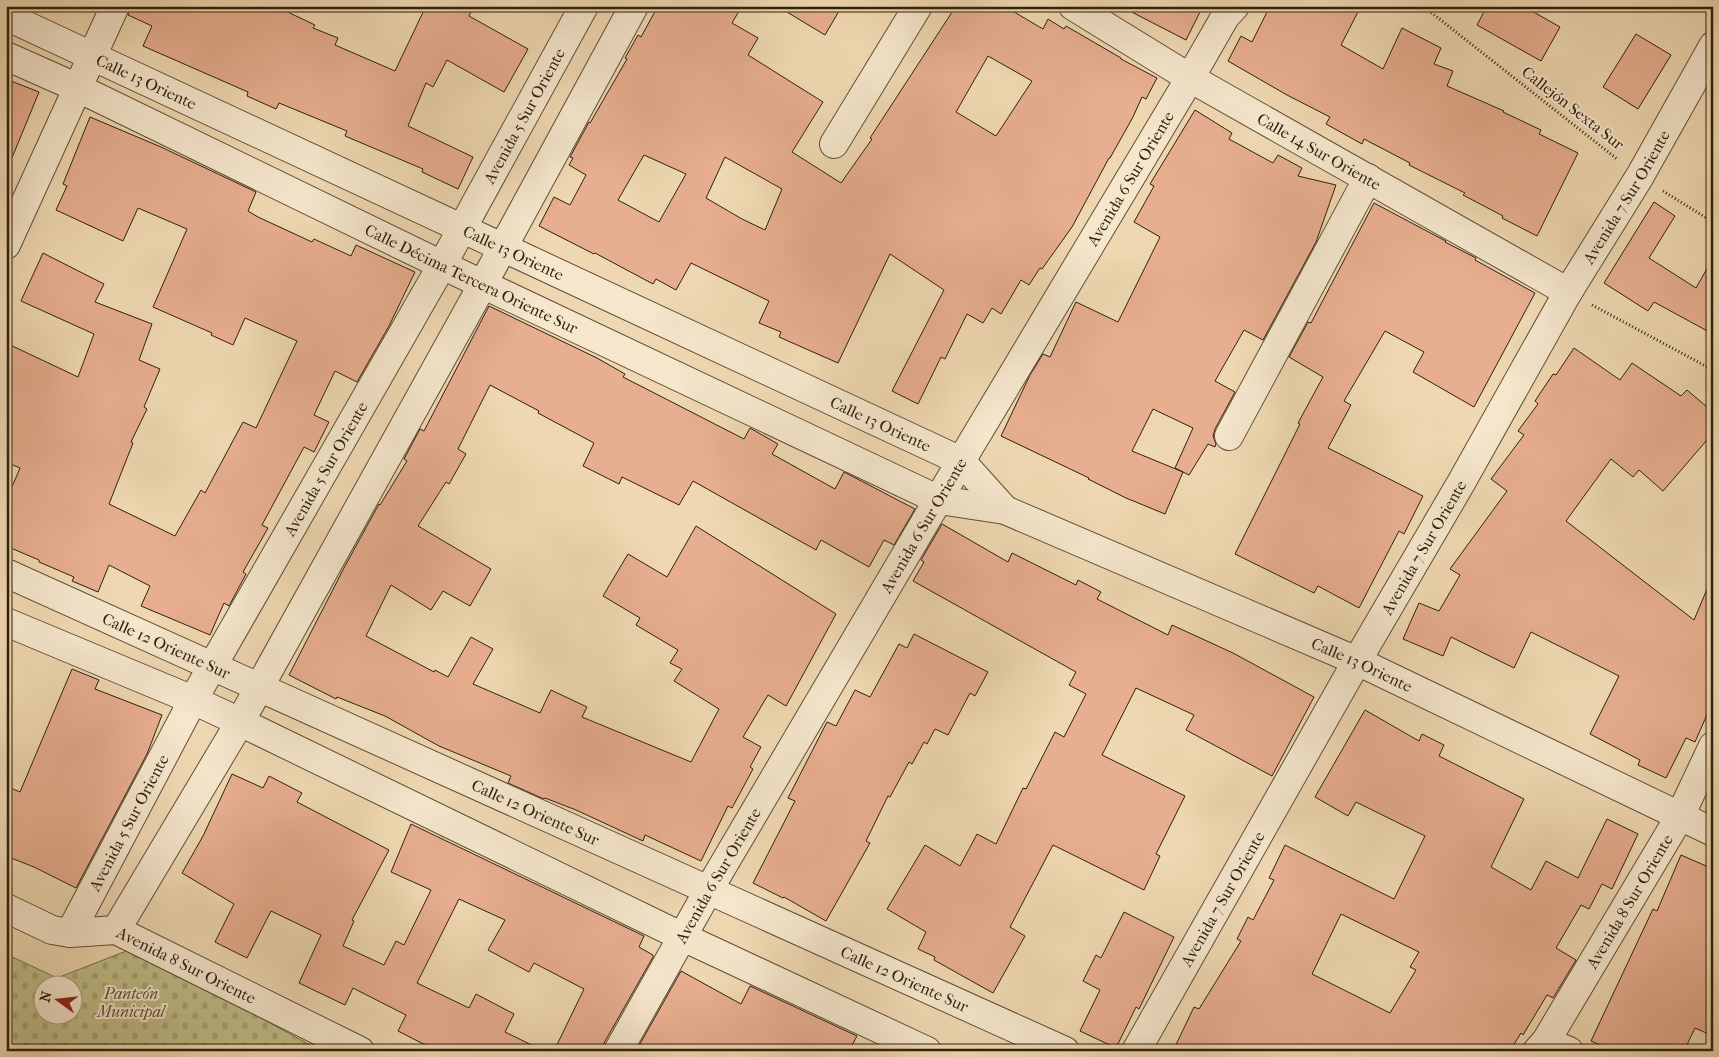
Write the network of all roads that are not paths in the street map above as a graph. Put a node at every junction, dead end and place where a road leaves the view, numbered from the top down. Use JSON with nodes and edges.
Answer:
{"nodes":[{"id":1,"x":115,"y":6,"type":"edge"},
{"id":2,"x":584,"y":6,"type":"edge"},
{"id":3,"x":634,"y":6,"type":"edge"},
{"id":4,"x":918,"y":6,"type":"edge"},
{"id":5,"x":1073,"y":6,"type":"edge"},
{"id":6,"x":1235,"y":6,"type":"edge"},
{"id":7,"x":6,"y":16,"type":"edge"},
{"id":8,"x":1713,"y":46,"type":"edge"},
{"id":9,"x":6,"y":56,"type":"edge"},
{"id":10,"x":91,"y":56,"type":"junction"},
{"id":11,"x":1190,"y":78,"type":"junction"},
{"id":12,"x":78,"y":88,"type":"junction"},
{"id":13,"x":834,"y":144,"type":"dead end"},
{"id":14,"x":1368,"y":178,"type":"junction"},
{"id":15,"x":462,"y":227,"type":"junction"},
{"id":16,"x":6,"y":245,"type":"edge"},
{"id":17,"x":503,"y":247,"type":"junction"},
{"id":18,"x":442,"y":265,"type":"junction"},
{"id":19,"x":483,"y":284,"type":"junction"},
{"id":20,"x":1568,"y":292,"type":"junction"},
{"id":21,"x":1229,"y":436,"type":"dead end"},
{"id":22,"x":961,"y":460,"type":"junction"},
{"id":23,"x":939,"y":500,"type":"junction"},
{"id":24,"x":1005,"y":510,"type":"junction"},
{"id":25,"x":6,"y":573,"type":"edge"},
{"id":26,"x":6,"y":622,"type":"edge"},
{"id":27,"x":1357,"y":661,"type":"junction"},
{"id":28,"x":212,"y":667,"type":"junction"},
{"id":29,"x":258,"y":688,"type":"junction"},
{"id":30,"x":193,"y":700,"type":"junction"},
{"id":31,"x":240,"y":722,"type":"junction"},
{"id":32,"x":1713,"y":746,"type":"edge"},
{"id":33,"x":1680,"y":816,"type":"junction"},
{"id":34,"x":1713,"y":832,"type":"edge"},
{"id":35,"x":708,"y":890,"type":"junction"},
{"id":36,"x":6,"y":908,"type":"edge"},
{"id":37,"x":116,"y":930,"type":"junction"},
{"id":38,"x":70,"y":933,"type":"junction"},
{"id":39,"x":683,"y":937,"type":"junction"},
{"id":40,"x":1551,"y":1048,"type":"edge"},
{"id":41,"x":360,"y":1051,"type":"edge"},
{"id":42,"x":618,"y":1051,"type":"edge"},
{"id":43,"x":927,"y":1051,"type":"edge"},
{"id":44,"x":1065,"y":1051,"type":"edge"},
{"id":45,"x":1136,"y":1051,"type":"edge"}],
"edges":[{"from":1,"to":10,"type":"street"},
{"from":2,"to":15,"type":"street","name":"Avenida 5 Sur Oriente"},
{"from":3,"to":17,"type":"street"},
{"from":4,"to":13,"type":"street"},
{"from":5,"to":11,"type":"street","name":"Calle 14 Sur Oriente"},
{"from":6,"to":11,"type":"street","name":"Avenida 6 Sur Oriente"},
{"from":7,"to":10,"type":"street","name":"Calle 13 Oriente"},
{"from":8,"to":20,"type":"street","name":"Avenida 7 Sur Oriente"},
{"from":9,"to":12,"type":"street","name":"Calle Décima Tercera Oriente Sur"},
{"from":10,"to":12,"type":"street"},
{"from":10,"to":15,"type":"street","name":"Calle 13 Oriente"},
{"from":11,"to":14,"type":"street","name":"Calle 14 Sur Oriente"},
{"from":11,"to":22,"type":"street","name":"Avenida 6 Sur Oriente"},
{"from":12,"to":16,"type":"street"},
{"from":12,"to":18,"type":"street","name":"Calle Décima Tercera Oriente Sur"},
{"from":14,"to":20,"type":"street","name":"Calle 14 Sur Oriente"},
{"from":14,"to":21,"type":"street"},
{"from":15,"to":17,"type":"street","name":"Calle 13 Oriente"},
{"from":15,"to":18,"type":"street","name":"Avenida 5 Sur Oriente"},
{"from":17,"to":19,"type":"street"},
{"from":17,"to":22,"type":"street","name":"Calle 13 Oriente"},
{"from":18,"to":19,"type":"street","name":"Calle Décima Tercera Oriente Sur"},
{"from":18,"to":28,"type":"street","name":"Avenida 5 Sur Oriente"},
{"from":19,"to":23,"type":"street","name":"Calle Décima Tercera Oriente Sur"},
{"from":19,"to":29,"type":"street"},
{"from":20,"to":27,"type":"street","name":"Avenida 7 Sur Oriente"},
{"from":22,"to":23,"type":"street","name":"Avenida 6 Sur Oriente"},
{"from":22,"to":24,"type":"street","name":"Calle 13 Oriente"},
{"from":23,"to":24,"type":"street","name":"Calle 13 Oriente"},
{"from":23,"to":35,"type":"street","name":"Avenida 6 Sur Oriente"},
{"from":24,"to":27,"type":"street","name":"Calle 13 Oriente"},
{"from":25,"to":28,"type":"street","name":"Calle 12 Oriente Sur"},
{"from":26,"to":30,"type":"street"},
{"from":27,"to":33,"type":"street","name":"Calle 13 Oriente"},
{"from":27,"to":45,"type":"street","name":"Avenida 7 Sur Oriente"},
{"from":28,"to":29,"type":"street","name":"Calle 12 Oriente Sur"},
{"from":28,"to":30,"type":"street","name":"Avenida 5 Sur Oriente"},
{"from":29,"to":31,"type":"street"},
{"from":29,"to":35,"type":"street","name":"Calle 12 Oriente Sur"},
{"from":30,"to":31,"type":"street"},
{"from":30,"to":38,"type":"street","name":"Avenida 5 Sur Oriente"},
{"from":31,"to":37,"type":"street"},
{"from":31,"to":39,"type":"street"},
{"from":32,"to":33,"type":"street","name":"Avenida 8 Sur Oriente"},
{"from":33,"to":34,"type":"street","name":"Calle 13 Oriente"},
{"from":33,"to":40,"type":"street","name":"Avenida 8 Sur Oriente"},
{"from":35,"to":39,"type":"street","name":"Avenida 6 Sur Oriente"},
{"from":35,"to":44,"type":"street","name":"Calle 12 Oriente Sur"},
{"from":36,"to":38,"type":"street","name":"Avenida 8 Sur Oriente"},
{"from":37,"to":38,"type":"street","name":"Avenida 8 Sur Oriente"},
{"from":37,"to":41,"type":"street","name":"Avenida 8 Sur Oriente"},
{"from":39,"to":42,"type":"street","name":"Avenida 6 Sur Oriente"},
{"from":39,"to":43,"type":"street"}]}
